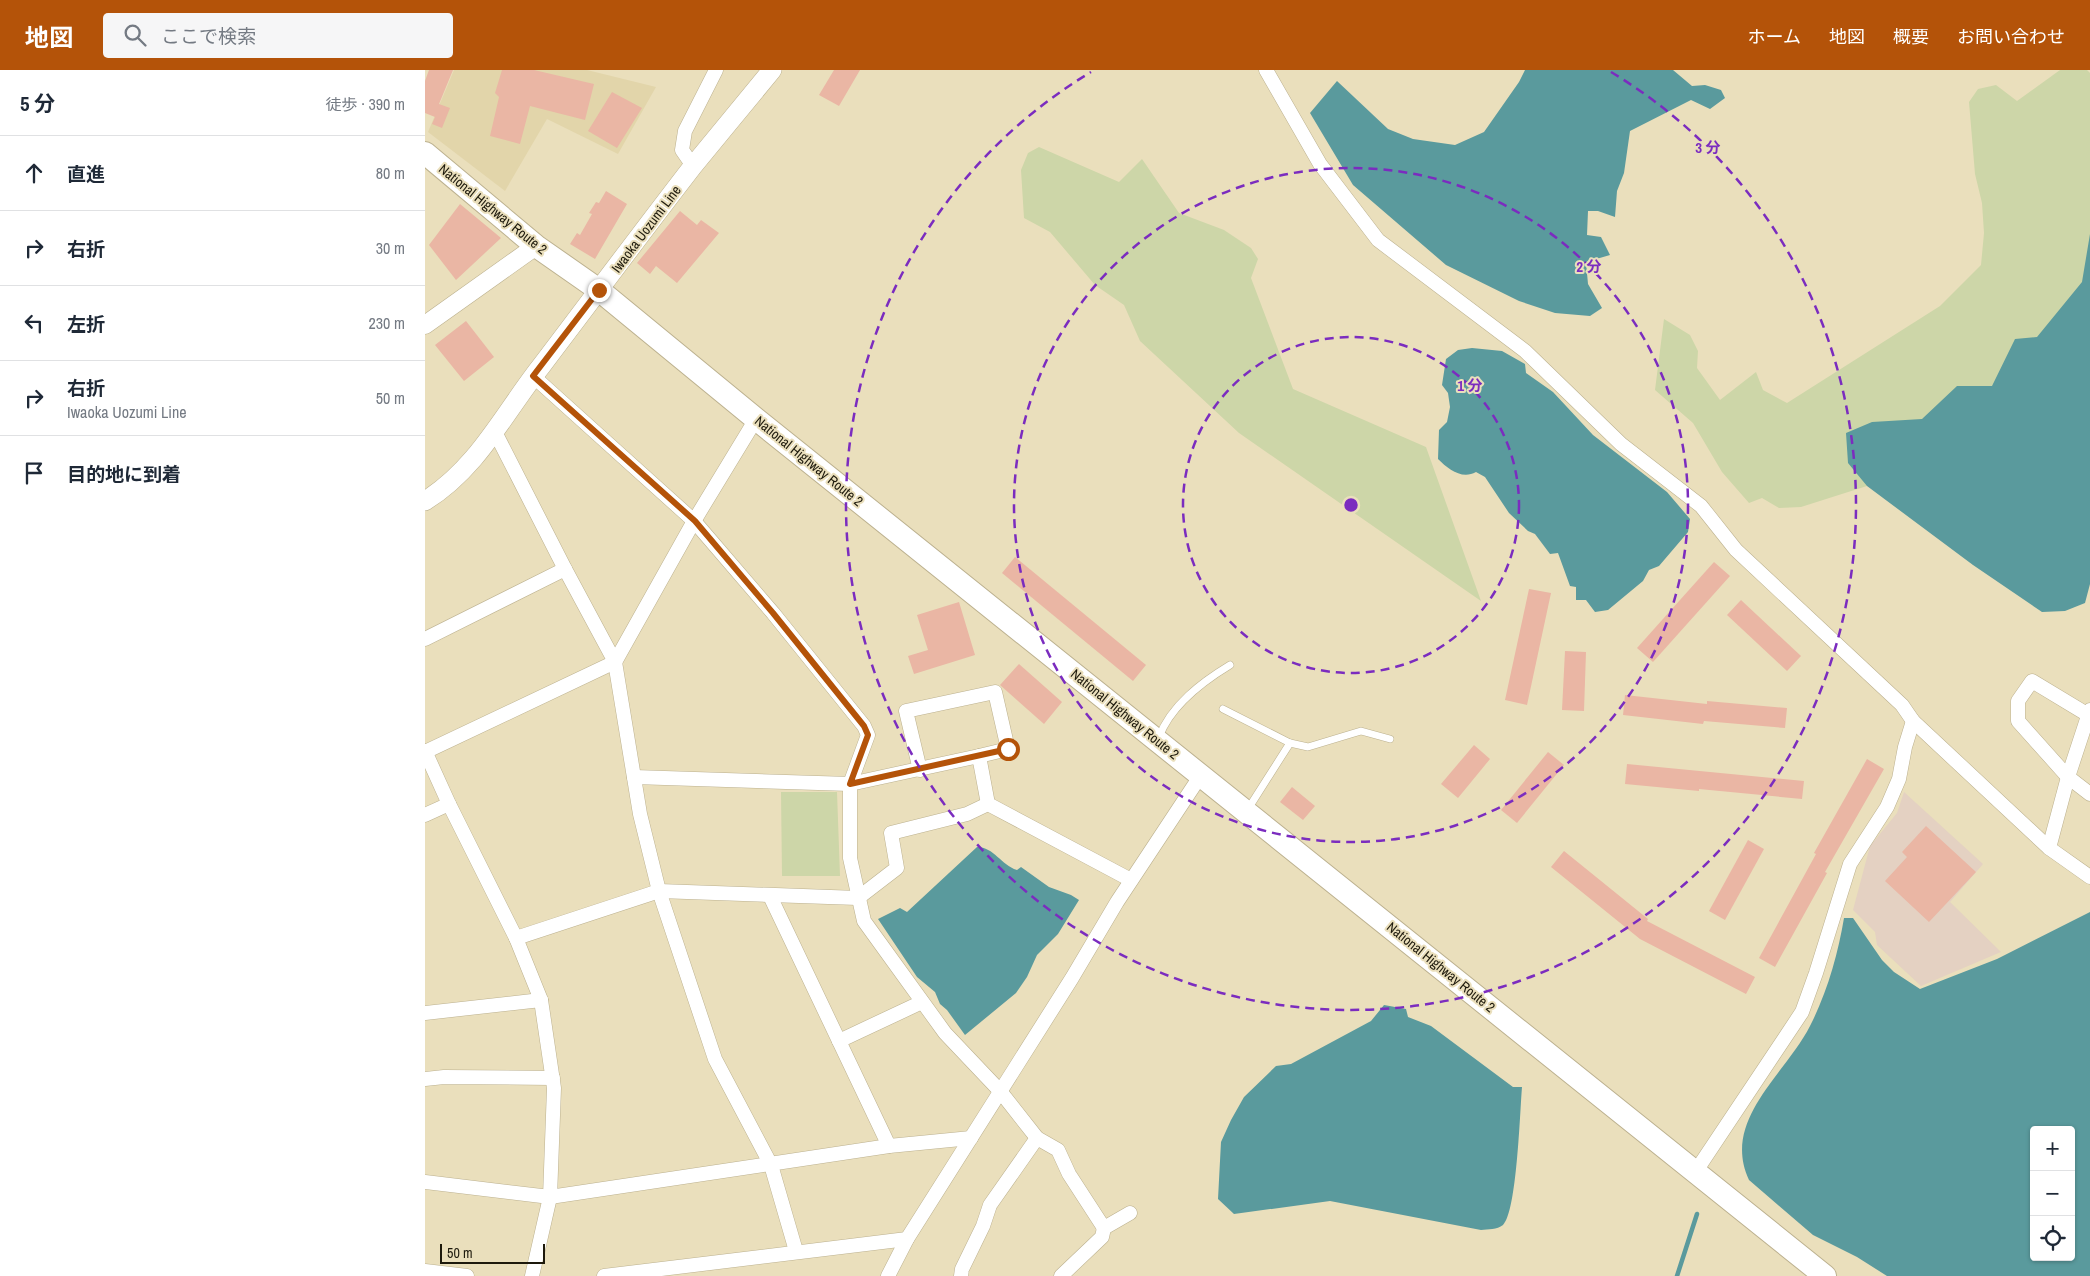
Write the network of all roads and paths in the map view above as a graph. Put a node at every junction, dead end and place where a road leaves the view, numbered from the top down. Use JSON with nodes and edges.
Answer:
{"nodes":[{"id":1,"x":717,"y":70,"type":"edge"},
{"id":2,"x":772,"y":70,"type":"edge"},
{"id":3,"x":1265,"y":70,"type":"edge"},
{"id":4,"x":425,"y":153,"type":"edge"},
{"id":5,"x":693,"y":166,"type":"junction"},
{"id":6,"x":537,"y":246,"type":"junction"},
{"id":7,"x":599,"y":290,"type":"junction"},
{"id":8,"x":425,"y":325,"type":"edge"},
{"id":9,"x":533,"y":376,"type":"junction"},
{"id":10,"x":756,"y":419,"type":"junction"},
{"id":11,"x":495,"y":432,"type":"junction"},
{"id":12,"x":425,"y":501,"type":"edge"},
{"id":13,"x":695,"y":521,"type":"junction"},
{"id":14,"x":565,"y":569,"type":"junction"},
{"id":15,"x":425,"y":639,"type":"edge"},
{"id":16,"x":615,"y":662,"type":"junction"},
{"id":17,"x":1230,"y":665,"type":"dead end"},
{"id":18,"x":1223,"y":709,"type":"dead end"},
{"id":19,"x":2090,"y":713,"type":"edge"},
{"id":20,"x":1913,"y":721,"type":"junction"},
{"id":21,"x":1157,"y":739,"type":"junction"},
{"id":22,"x":1390,"y":740,"type":"dead end"},
{"id":23,"x":1290,"y":743,"type":"junction"},
{"id":24,"x":425,"y":751,"type":"edge"},
{"id":25,"x":979,"y":756,"type":"junction"},
{"id":26,"x":920,"y":770,"type":"junction"},
{"id":27,"x":1201,"y":776,"type":"junction"},
{"id":28,"x":633,"y":777,"type":"junction"},
{"id":29,"x":2068,"y":777,"type":"junction"},
{"id":30,"x":850,"y":784,"type":"junction"},
{"id":31,"x":2090,"y":794,"type":"edge"},
{"id":32,"x":449,"y":804,"type":"junction"},
{"id":33,"x":988,"y":804,"type":"junction"},
{"id":34,"x":1247,"y":812,"type":"junction"},
{"id":35,"x":425,"y":815,"type":"edge"},
{"id":36,"x":2049,"y":848,"type":"junction"},
{"id":37,"x":2090,"y":877,"type":"edge"},
{"id":38,"x":1131,"y":880,"type":"junction"},
{"id":39,"x":659,"y":891,"type":"junction"},
{"id":40,"x":770,"y":896,"type":"junction"},
{"id":41,"x":858,"y":898,"type":"junction"},
{"id":42,"x":516,"y":938,"type":"junction"},
{"id":43,"x":541,"y":1000,"type":"junction"},
{"id":44,"x":922,"y":1002,"type":"junction"},
{"id":45,"x":425,"y":1013,"type":"edge"},
{"id":46,"x":839,"y":1041,"type":"junction"},
{"id":47,"x":553,"y":1078,"type":"junction"},
{"id":48,"x":425,"y":1079,"type":"edge"},
{"id":49,"x":1000,"y":1092,"type":"junction"},
{"id":50,"x":971,"y":1138,"type":"junction"},
{"id":51,"x":1037,"y":1138,"type":"junction"},
{"id":52,"x":889,"y":1146,"type":"junction"},
{"id":53,"x":771,"y":1165,"type":"junction"},
{"id":54,"x":1696,"y":1171,"type":"junction"},
{"id":55,"x":425,"y":1182,"type":"edge"},
{"id":56,"x":550,"y":1197,"type":"junction"},
{"id":57,"x":1129,"y":1213,"type":"dead end"},
{"id":58,"x":1104,"y":1228,"type":"junction"},
{"id":59,"x":907,"y":1239,"type":"junction"},
{"id":60,"x":796,"y":1251,"type":"junction"},
{"id":61,"x":425,"y":1271,"type":"edge"},
{"id":62,"x":467,"y":1276,"type":"edge"},
{"id":63,"x":532,"y":1276,"type":"edge"},
{"id":64,"x":604,"y":1276,"type":"edge"},
{"id":65,"x":888,"y":1276,"type":"edge"},
{"id":66,"x":961,"y":1276,"type":"edge"},
{"id":67,"x":1061,"y":1276,"type":"edge"},
{"id":68,"x":1825,"y":1276,"type":"edge"}],
"edges":[{"from":1,"to":5,"type":"street"},
{"from":2,"to":5,"type":"main road","name":"Iwaoka Uozumi Line"},
{"from":3,"to":20,"type":"street"},
{"from":4,"to":6,"type":"highway","name":"National Highway Route 2"},
{"from":5,"to":7,"type":"main road","name":"Iwaoka Uozumi Line"},
{"from":6,"to":7,"type":"highway","name":"National Highway Route 2"},
{"from":6,"to":8,"type":"street"},
{"from":7,"to":9,"type":"main road","name":"Iwaoka Uozumi Line"},
{"from":7,"to":10,"type":"highway","name":"National Highway Route 2"},
{"from":9,"to":11,"type":"main road","name":"Iwaoka Uozumi Line"},
{"from":9,"to":13,"type":"street"},
{"from":10,"to":13,"type":"street"},
{"from":10,"to":21,"type":"highway","name":"National Highway Route 2"},
{"from":11,"to":12,"type":"main road","name":"Iwaoka Uozumi Line"},
{"from":11,"to":14,"type":"street"},
{"from":13,"to":16,"type":"street"},
{"from":13,"to":30,"type":"street"},
{"from":14,"to":15,"type":"street"},
{"from":14,"to":16,"type":"street"},
{"from":16,"to":24,"type":"street"},
{"from":16,"to":28,"type":"street"},
{"from":17,"to":21,"type":"lane"},
{"from":18,"to":23,"type":"lane"},
{"from":19,"to":29,"type":"street"},
{"from":19,"to":29,"type":"street"},
{"from":20,"to":36,"type":"street"},
{"from":20,"to":54,"type":"street"},
{"from":21,"to":27,"type":"highway","name":"National Highway Route 2"},
{"from":22,"to":23,"type":"lane"},
{"from":23,"to":34,"type":"lane"},
{"from":24,"to":32,"type":"street"},
{"from":25,"to":26,"type":"street"},
{"from":25,"to":26,"type":"street"},
{"from":25,"to":33,"type":"street"},
{"from":26,"to":30,"type":"street"},
{"from":27,"to":34,"type":"highway","name":"National Highway Route 2"},
{"from":27,"to":38,"type":"street"},
{"from":28,"to":30,"type":"street"},
{"from":28,"to":39,"type":"street"},
{"from":29,"to":31,"type":"street"},
{"from":29,"to":36,"type":"street"},
{"from":30,"to":41,"type":"street"},
{"from":32,"to":35,"type":"street"},
{"from":32,"to":42,"type":"street"},
{"from":33,"to":38,"type":"street"},
{"from":33,"to":41,"type":"street"},
{"from":34,"to":54,"type":"highway","name":"National Highway Route 2"},
{"from":36,"to":37,"type":"street"},
{"from":38,"to":49,"type":"street"},
{"from":39,"to":40,"type":"street"},
{"from":39,"to":42,"type":"street"},
{"from":39,"to":53,"type":"street"},
{"from":40,"to":41,"type":"street"},
{"from":40,"to":46,"type":"street"},
{"from":41,"to":44,"type":"street"},
{"from":42,"to":43,"type":"street"},
{"from":43,"to":45,"type":"street"},
{"from":43,"to":47,"type":"street"},
{"from":44,"to":46,"type":"street"},
{"from":44,"to":49,"type":"street"},
{"from":46,"to":52,"type":"street"},
{"from":47,"to":48,"type":"street"},
{"from":47,"to":56,"type":"street"},
{"from":49,"to":50,"type":"street"},
{"from":49,"to":51,"type":"street"},
{"from":50,"to":52,"type":"street"},
{"from":50,"to":59,"type":"street"},
{"from":51,"to":58,"type":"street"},
{"from":51,"to":66,"type":"street"},
{"from":52,"to":53,"type":"street"},
{"from":53,"to":56,"type":"street"},
{"from":53,"to":60,"type":"street"},
{"from":54,"to":68,"type":"highway","name":"National Highway Route 2"},
{"from":55,"to":56,"type":"street"},
{"from":56,"to":63,"type":"street"},
{"from":57,"to":58,"type":"street"},
{"from":58,"to":67,"type":"street"},
{"from":59,"to":60,"type":"street"},
{"from":59,"to":65,"type":"street"},
{"from":60,"to":64,"type":"street"},
{"from":61,"to":62,"type":"street"}]}
